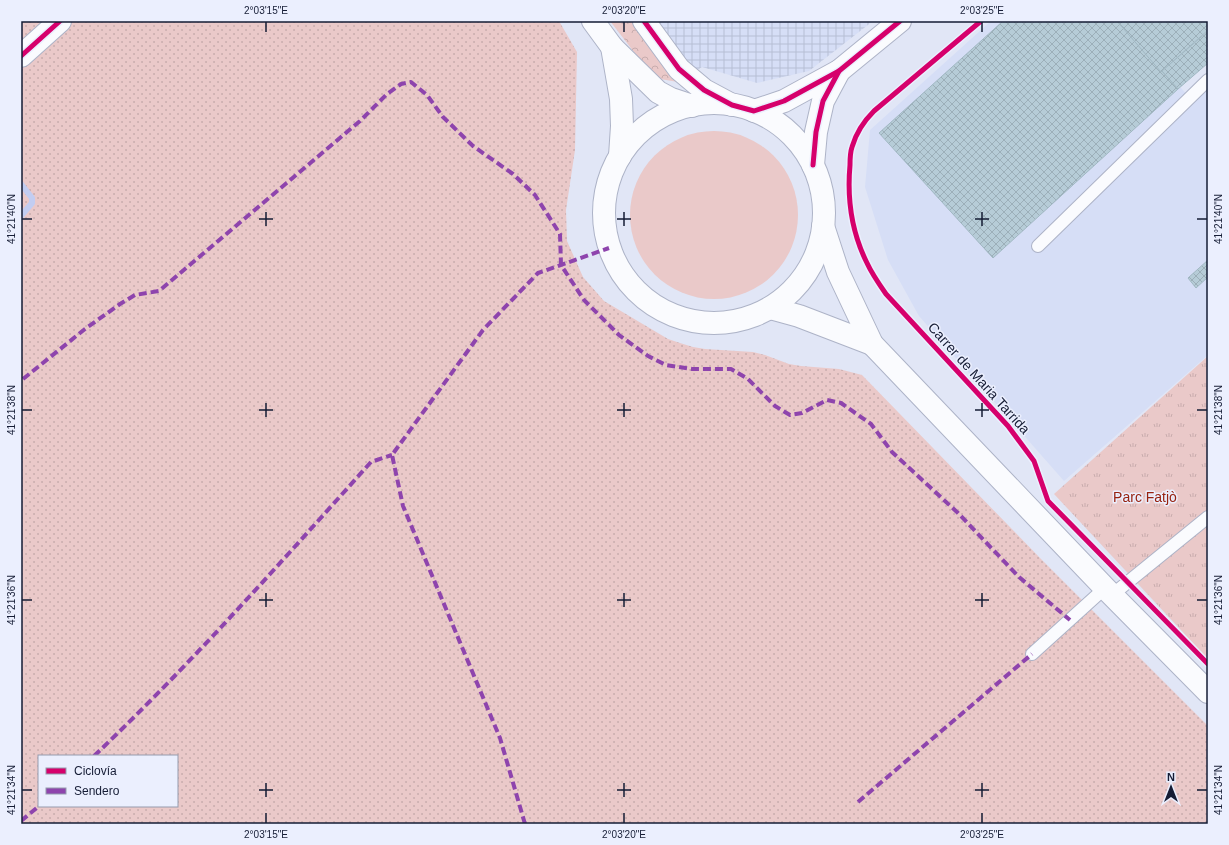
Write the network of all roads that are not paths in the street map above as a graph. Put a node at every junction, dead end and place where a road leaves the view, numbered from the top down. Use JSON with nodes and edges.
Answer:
{"nodes":[{"id":1,"x":60,"y":21,"type":"edge"},
{"id":2,"x":593,"y":21,"type":"edge"},
{"id":3,"x":644,"y":21,"type":"edge"},
{"id":4,"x":900,"y":21,"type":"edge"},
{"id":5,"x":612,"y":47,"type":"junction"},
{"id":6,"x":21,"y":56,"type":"edge"},
{"id":7,"x":839,"y":71,"type":"junction"},
{"id":8,"x":1208,"y":80,"type":"edge"},
{"id":9,"x":732,"y":105,"type":"junction"},
{"id":10,"x":692,"y":106,"type":"junction"},
{"id":11,"x":754,"y":111,"type":"junction"},
{"id":12,"x":620,"y":156,"type":"junction"},
{"id":13,"x":813,"y":165,"type":"junction"},
{"id":14,"x":824,"y":226,"type":"junction"},
{"id":15,"x":1038,"y":246,"type":"dead end"},
{"id":16,"x":770,"y":308,"type":"junction"},
{"id":17,"x":872,"y":344,"type":"junction"},
{"id":18,"x":1208,"y":517,"type":"edge"},
{"id":19,"x":1108,"y":591,"type":"junction"},
{"id":20,"x":1032,"y":654,"type":"dead end"},
{"id":21,"x":1208,"y":692,"type":"edge"}],
"edges":[{"from":1,"to":6,"type":"main road"},
{"from":2,"to":5,"type":"main road"},
{"from":3,"to":9,"type":"main road"},
{"from":4,"to":7,"type":"main road"},
{"from":5,"to":10,"type":"main road"},
{"from":5,"to":12,"type":"main road"},
{"from":7,"to":11,"type":"main road"},
{"from":7,"to":13,"type":"main road"},
{"from":8,"to":15,"type":"lane"},
{"from":9,"to":10,"type":"main road"},
{"from":9,"to":11,"type":"main road"},
{"from":10,"to":12,"type":"main road"},
{"from":11,"to":13,"type":"main road"},
{"from":12,"to":16,"type":"main road"},
{"from":13,"to":14,"type":"main road"},
{"from":14,"to":16,"type":"main road"},
{"from":14,"to":17,"type":"main road"},
{"from":16,"to":17,"type":"main road"},
{"from":17,"to":19,"type":"main road"},
{"from":18,"to":19,"type":"lane"},
{"from":19,"to":20,"type":"lane"},
{"from":19,"to":21,"type":"main road"}]}
